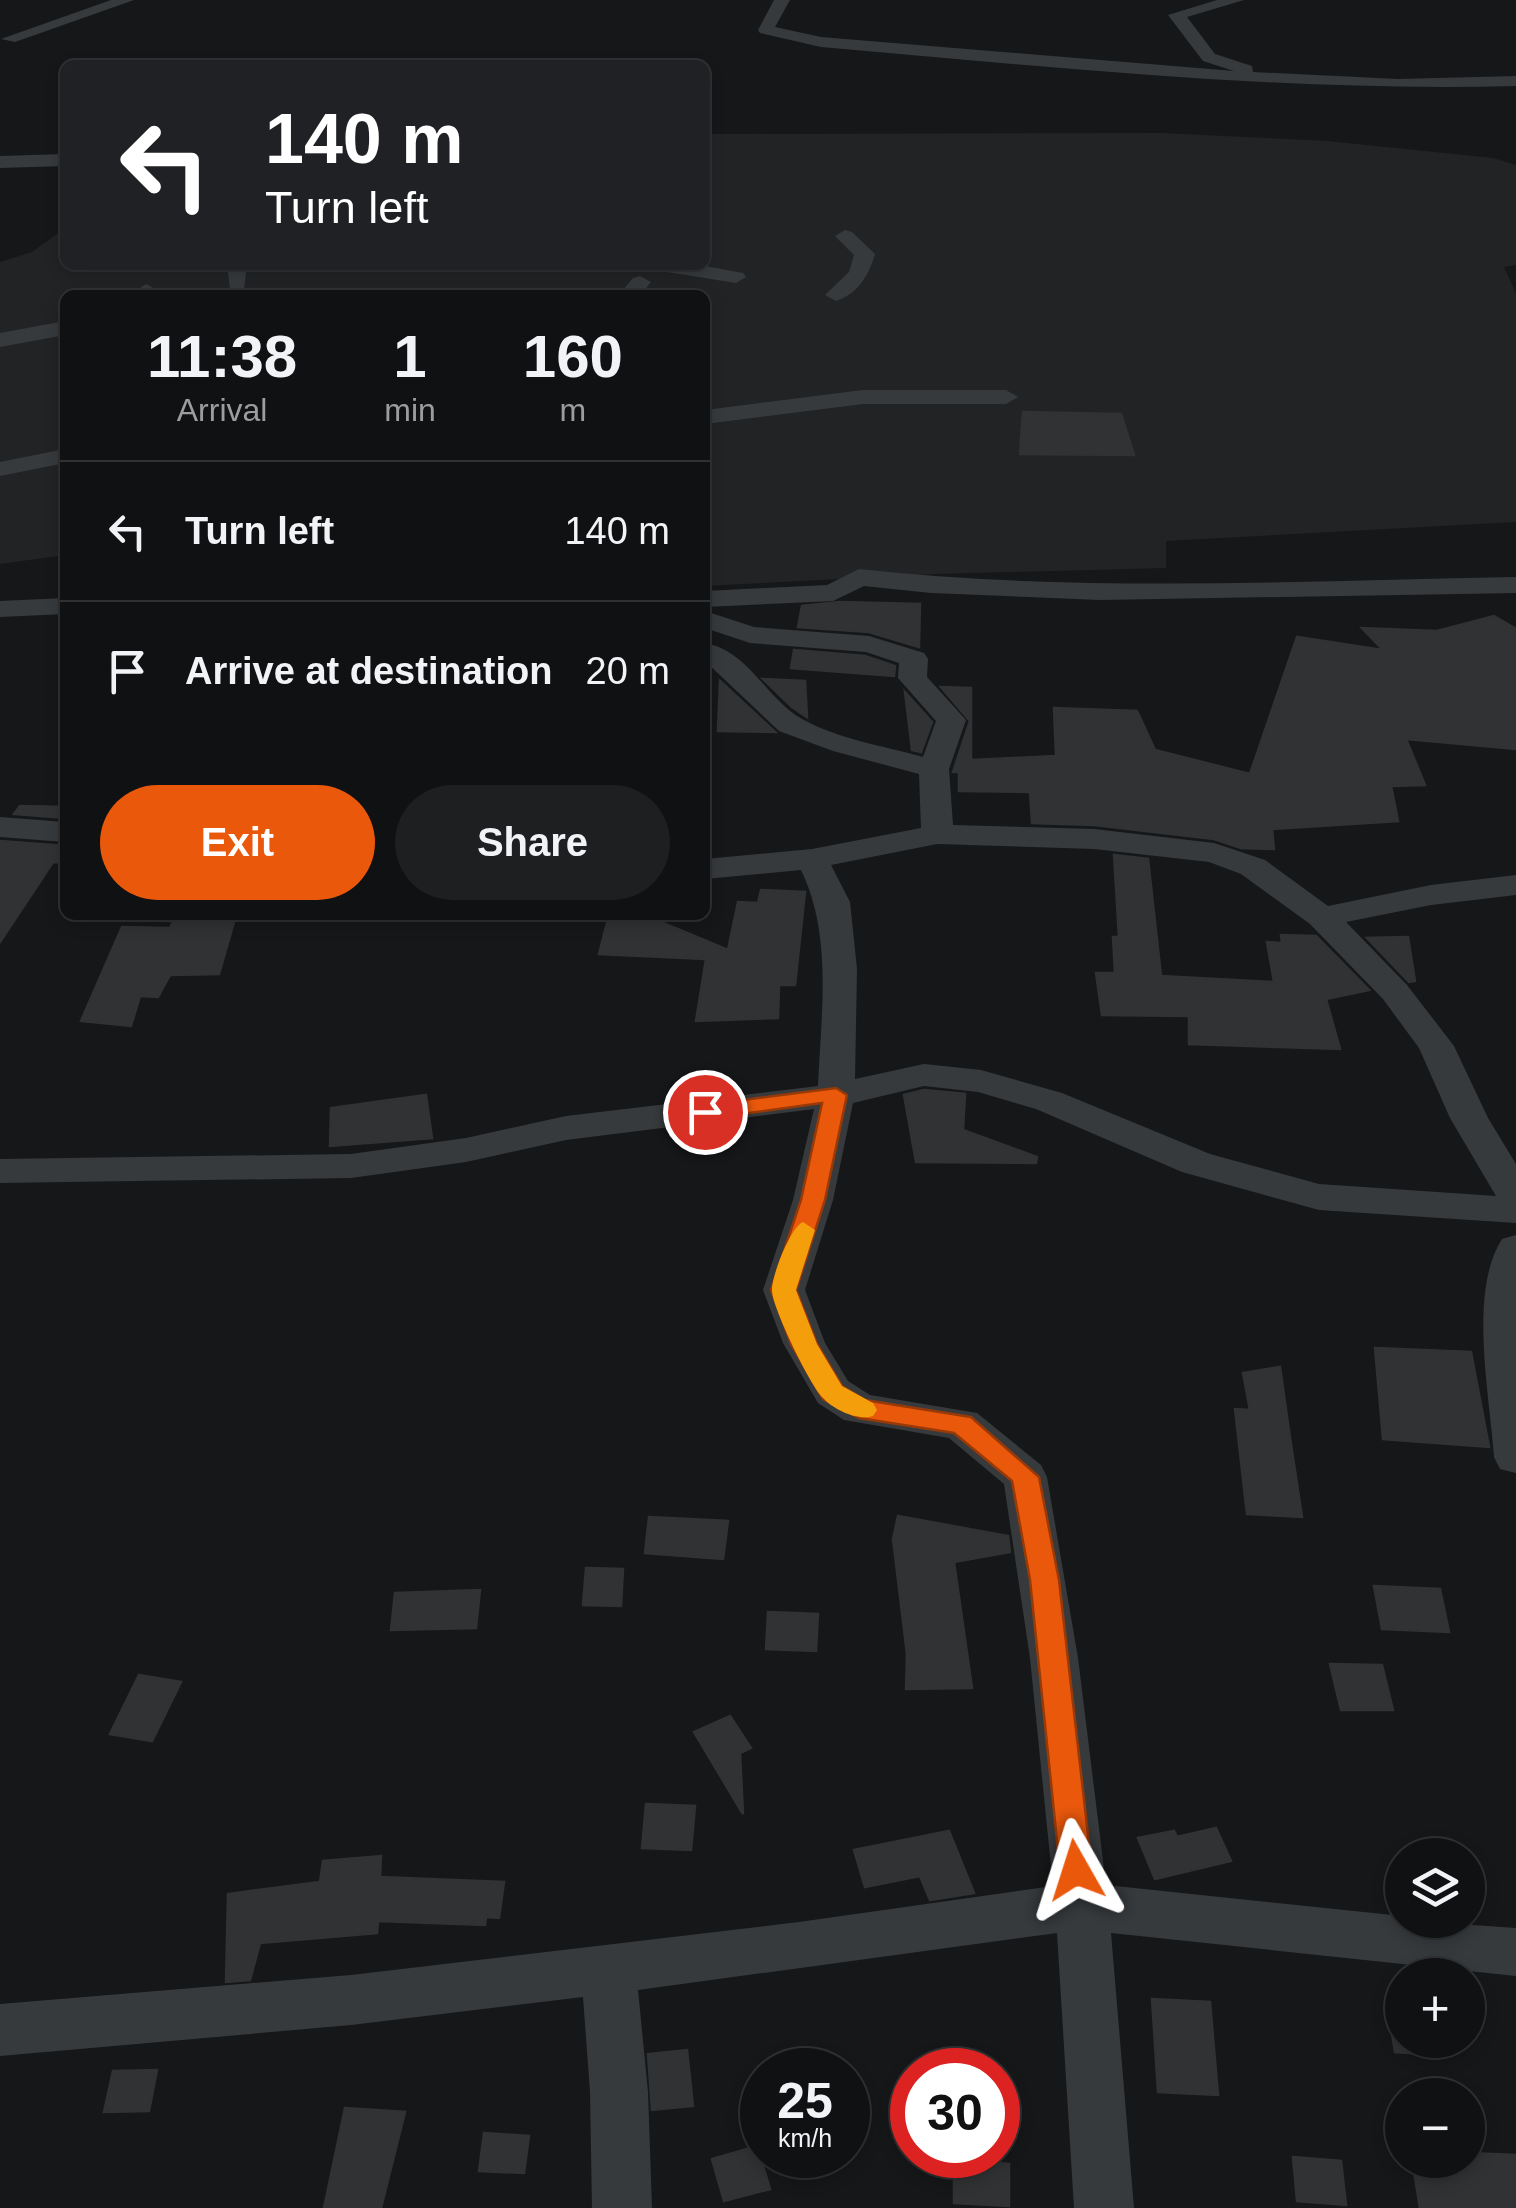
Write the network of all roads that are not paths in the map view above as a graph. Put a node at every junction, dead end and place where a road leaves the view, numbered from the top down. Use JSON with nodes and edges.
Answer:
{"nodes":[{"id":1,"x":126,"y":0,"type":"edge"},
{"id":2,"x":782,"y":0,"type":"edge"},
{"id":3,"x":1236,"y":0,"type":"edge"},
{"id":4,"x":9,"y":39,"type":"dead end"},
{"id":5,"x":1266,"y":78,"type":"junction"},
{"id":6,"x":1516,"y":82,"type":"edge"},
{"id":7,"x":60,"y":160,"type":"edge"},
{"id":8,"x":0,"y":162,"type":"edge"},
{"id":9,"x":845,"y":236,"type":"dead end"},
{"id":10,"x":695,"y":270,"type":"edge"},
{"id":11,"x":736,"y":276,"type":"dead end"},
{"id":12,"x":836,"y":296,"type":"dead end"},
{"id":13,"x":60,"y":329,"type":"edge"},
{"id":14,"x":0,"y":340,"type":"edge"},
{"id":15,"x":1006,"y":397,"type":"dead end"},
{"id":16,"x":710,"y":416,"type":"edge"},
{"id":17,"x":60,"y":457,"type":"edge"},
{"id":18,"x":0,"y":469,"type":"edge"},
{"id":19,"x":1516,"y":585,"type":"edge"},
{"id":20,"x":710,"y":599,"type":"edge"},
{"id":21,"x":60,"y":606,"type":"edge"},
{"id":22,"x":0,"y":610,"type":"edge"},
{"id":23,"x":710,"y":621,"type":"edge"},
{"id":24,"x":710,"y":653,"type":"edge"},
{"id":25,"x":934,"y":769,"type":"junction"},
{"id":26,"x":0,"y":828,"type":"edge"},
{"id":27,"x":60,"y":832,"type":"edge"},
{"id":28,"x":937,"y":834,"type":"junction"},
{"id":29,"x":812,"y":859,"type":"junction"},
{"id":30,"x":710,"y":869,"type":"edge"},
{"id":31,"x":1516,"y":885,"type":"edge"},
{"id":32,"x":1322,"y":917,"type":"junction"},
{"id":33,"x":836,"y":1095,"type":"junction"},
{"id":34,"x":0,"y":1172,"type":"edge"},
{"id":35,"x":1516,"y":1196,"type":"edge"},
{"id":36,"x":1516,"y":1210,"type":"edge"},
{"id":37,"x":1516,"y":1248,"type":"edge"},
{"id":38,"x":1516,"y":1457,"type":"edge"},
{"id":39,"x":1080,"y":1906,"type":"junction"},
{"id":40,"x":1516,"y":1952,"type":"edge"},
{"id":41,"x":608,"y":1968,"type":"junction"},
{"id":42,"x":0,"y":2030,"type":"edge"},
{"id":43,"x":622,"y":2208,"type":"edge"},
{"id":44,"x":1104,"y":2208,"type":"edge"}],
"edges":[{"from":1,"to":4,"type":"street"},
{"from":2,"to":5,"type":"street"},
{"from":3,"to":5,"type":"street"},
{"from":5,"to":6,"type":"street"},
{"from":7,"to":8,"type":"street"},
{"from":9,"to":12,"type":"street"},
{"from":10,"to":11,"type":"street"},
{"from":13,"to":14,"type":"street"},
{"from":15,"to":16,"type":"street"},
{"from":17,"to":18,"type":"street"},
{"from":19,"to":20,"type":"street"},
{"from":21,"to":22,"type":"street"},
{"from":23,"to":25,"type":"street"},
{"from":24,"to":25,"type":"street"},
{"from":25,"to":28,"type":"street"},
{"from":26,"to":27,"type":"street"},
{"from":28,"to":29,"type":"street"},
{"from":28,"to":32,"type":"street"},
{"from":29,"to":30,"type":"street"},
{"from":29,"to":33,"type":"street"},
{"from":31,"to":32,"type":"street"},
{"from":32,"to":35,"type":"street"},
{"from":33,"to":34,"type":"street"},
{"from":33,"to":36,"type":"street"},
{"from":33,"to":39,"type":"street"},
{"from":37,"to":38,"type":"street"},
{"from":39,"to":40,"type":"street"},
{"from":39,"to":41,"type":"street"},
{"from":39,"to":44,"type":"street"},
{"from":41,"to":42,"type":"street"},
{"from":41,"to":43,"type":"street"}]}
